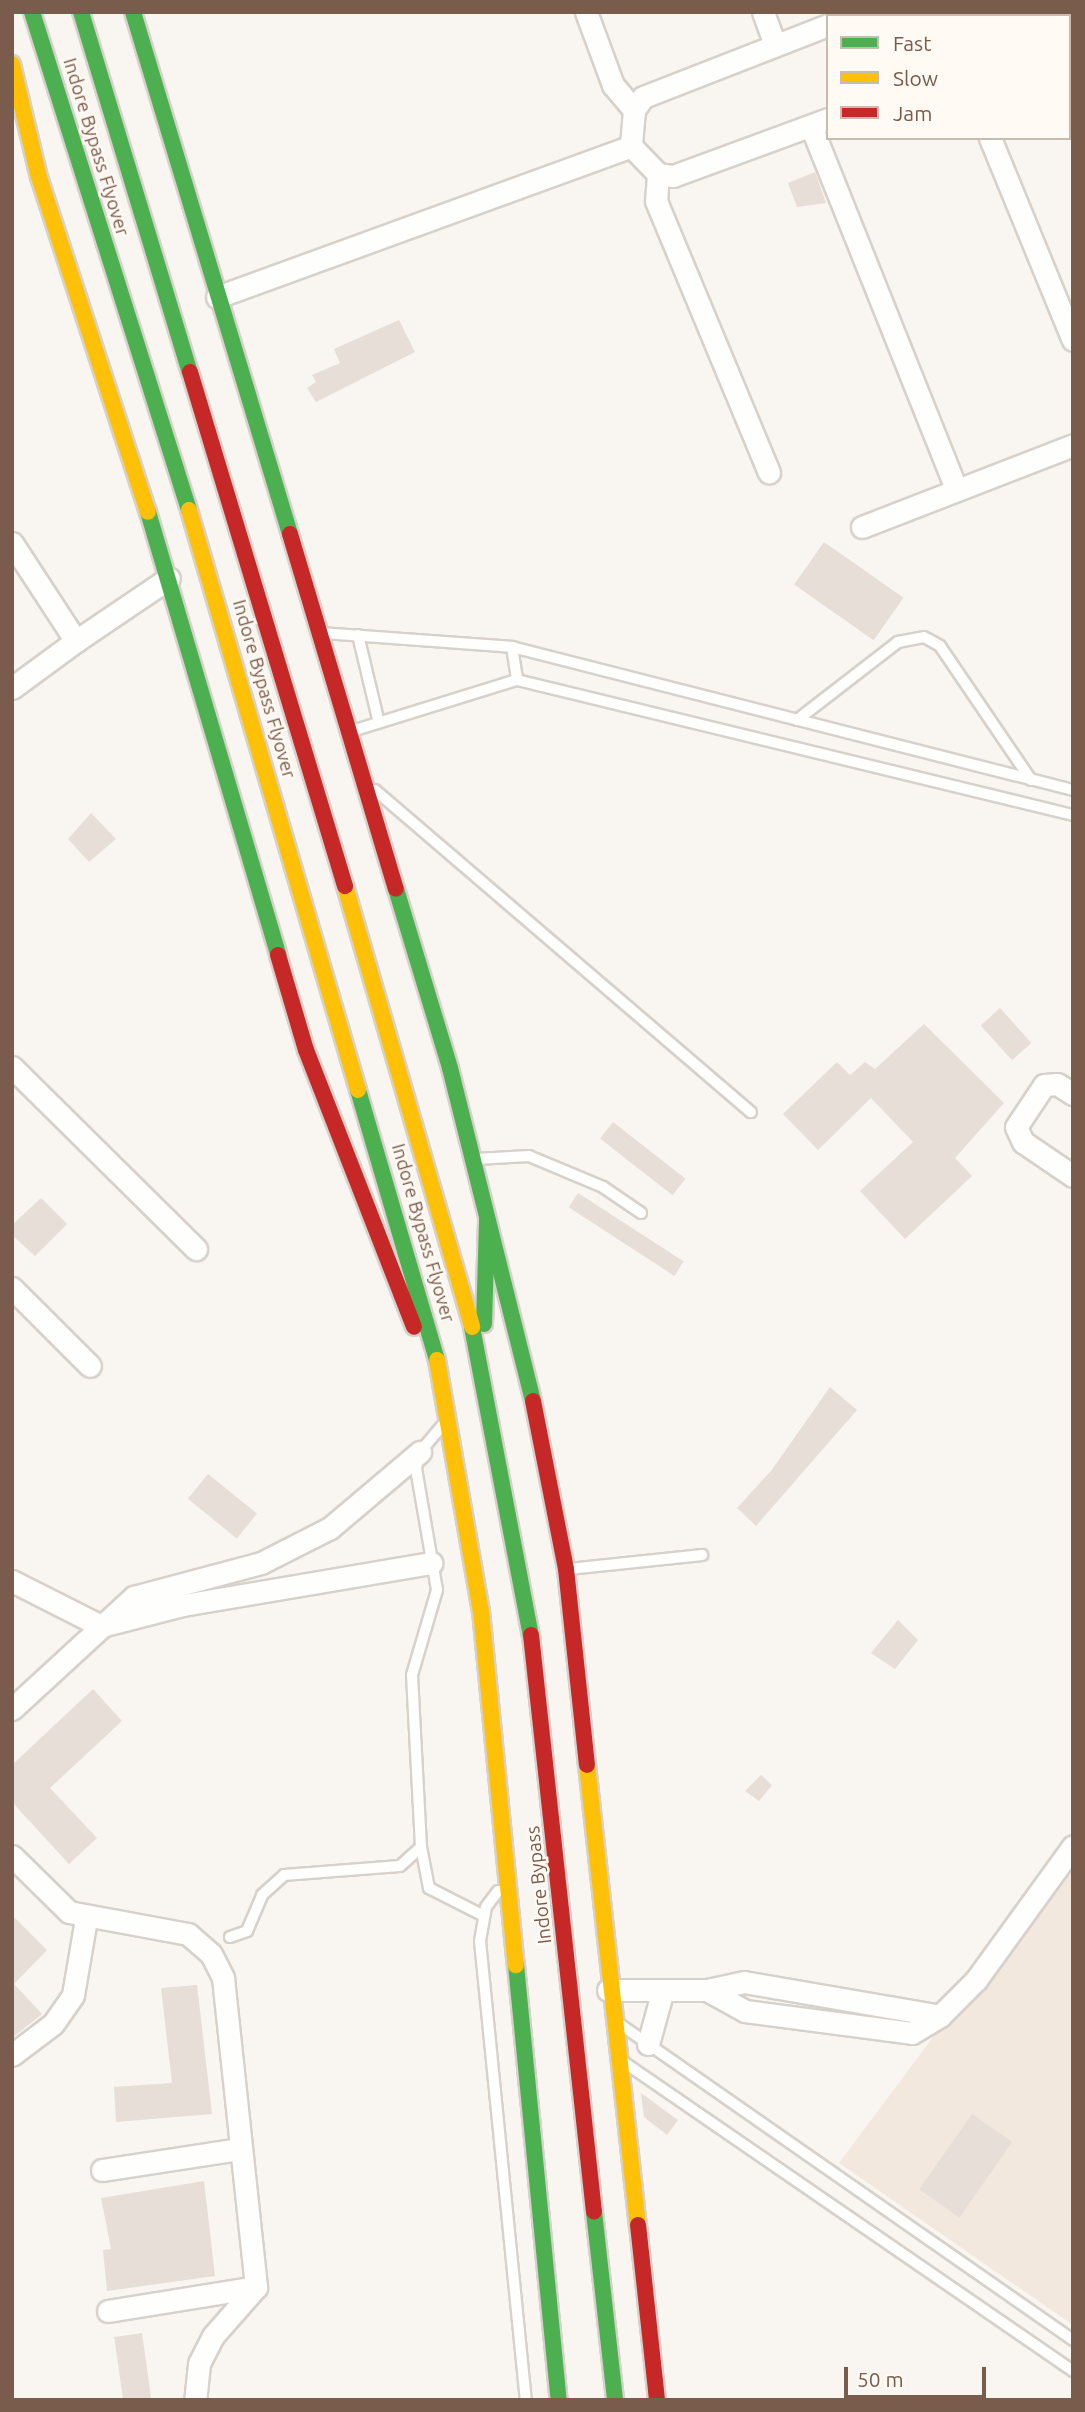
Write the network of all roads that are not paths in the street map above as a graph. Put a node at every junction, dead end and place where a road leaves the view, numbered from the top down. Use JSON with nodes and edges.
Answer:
{"nodes":[{"id":1,"x":32,"y":12,"type":"edge"},
{"id":2,"x":81,"y":12,"type":"edge"},
{"id":3,"x":133,"y":12,"type":"edge"},
{"id":4,"x":586,"y":12,"type":"edge"},
{"id":5,"x":763,"y":12,"type":"edge"},
{"id":6,"x":826,"y":26,"type":"edge"},
{"id":7,"x":775,"y":45,"type":"junction"},
{"id":8,"x":12,"y":64,"type":"edge"},
{"id":9,"x":634,"y":110,"type":"junction"},
{"id":10,"x":819,"y":123,"type":"edge"},
{"id":11,"x":991,"y":140,"type":"edge"},
{"id":12,"x":631,"y":146,"type":"junction"},
{"id":13,"x":658,"y":174,"type":"junction"},
{"id":14,"x":217,"y":297,"type":"junction"},
{"id":15,"x":1073,"y":340,"type":"edge"},
{"id":16,"x":1073,"y":444,"type":"edge"},
{"id":17,"x":769,"y":472,"type":"dead end"},
{"id":18,"x":956,"y":488,"type":"junction"},
{"id":19,"x":862,"y":527,"type":"dead end"},
{"id":20,"x":12,"y":543,"type":"edge"},
{"id":21,"x":169,"y":578,"type":"junction"},
{"id":22,"x":319,"y":632,"type":"junction"},
{"id":23,"x":358,"y":635,"type":"junction"},
{"id":24,"x":76,"y":642,"type":"junction"},
{"id":25,"x":512,"y":647,"type":"junction"},
{"id":26,"x":517,"y":680,"type":"junction"},
{"id":27,"x":12,"y":688,"type":"edge"},
{"id":28,"x":797,"y":720,"type":"junction"},
{"id":29,"x":379,"y":723,"type":"junction"},
{"id":30,"x":349,"y":732,"type":"junction"},
{"id":31,"x":1031,"y":779,"type":"junction"},
{"id":32,"x":365,"y":782,"type":"junction"},
{"id":33,"x":1073,"y":790,"type":"edge"},
{"id":34,"x":1073,"y":815,"type":"edge"},
{"id":35,"x":12,"y":1067,"type":"edge"},
{"id":36,"x":1073,"y":1094,"type":"edge"},
{"id":37,"x":751,"y":1112,"type":"dead end"},
{"id":38,"x":472,"y":1160,"type":"junction"},
{"id":39,"x":1073,"y":1176,"type":"edge"},
{"id":40,"x":641,"y":1213,"type":"dead end"},
{"id":41,"x":487,"y":1221,"type":"junction"},
{"id":42,"x":196,"y":1249,"type":"dead end"},
{"id":43,"x":12,"y":1288,"type":"edge"},
{"id":44,"x":90,"y":1366,"type":"dead end"},
{"id":45,"x":483,"y":1368,"type":"junction"},
{"id":46,"x":443,"y":1380,"type":"junction"},
{"id":47,"x":450,"y":1418,"type":"junction"},
{"id":48,"x":420,"y":1452,"type":"junction"},
{"id":49,"x":702,"y":1555,"type":"dead end"},
{"id":50,"x":431,"y":1563,"type":"junction"},
{"id":51,"x":566,"y":1569,"type":"junction"},
{"id":52,"x":12,"y":1581,"type":"edge"},
{"id":53,"x":101,"y":1626,"type":"junction"},
{"id":54,"x":12,"y":1709,"type":"edge"},
{"id":55,"x":1073,"y":1846,"type":"edge"},
{"id":56,"x":421,"y":1847,"type":"junction"},
{"id":57,"x":12,"y":1856,"type":"edge"},
{"id":58,"x":507,"y":1877,"type":"junction"},
{"id":59,"x":484,"y":1916,"type":"junction"},
{"id":60,"x":86,"y":1919,"type":"junction"},
{"id":61,"x":230,"y":1937,"type":"dead end"},
{"id":62,"x":608,"y":1990,"type":"junction"},
{"id":63,"x":663,"y":1990,"type":"junction"},
{"id":64,"x":610,"y":2017,"type":"junction"},
{"id":65,"x":648,"y":2043,"type":"junction"},
{"id":66,"x":12,"y":2055,"type":"edge"},
{"id":67,"x":615,"y":2056,"type":"junction"},
{"id":68,"x":239,"y":2149,"type":"junction"},
{"id":69,"x":102,"y":2170,"type":"dead end"},
{"id":70,"x":256,"y":2287,"type":"junction"},
{"id":71,"x":108,"y":2311,"type":"dead end"},
{"id":72,"x":1073,"y":2340,"type":"edge"},
{"id":73,"x":1073,"y":2371,"type":"edge"},
{"id":74,"x":195,"y":2400,"type":"edge"},
{"id":75,"x":526,"y":2400,"type":"edge"},
{"id":76,"x":559,"y":2400,"type":"edge"},
{"id":77,"x":615,"y":2400,"type":"edge"},
{"id":78,"x":657,"y":2400,"type":"edge"}],
"edges":[{"from":1,"to":46,"type":"main road","name":"Indore Bypass Flyover"},
{"from":2,"to":45,"type":"main road","name":"Indore Bypass Flyover"},
{"from":3,"to":14,"type":"main road"},
{"from":4,"to":9,"type":"street"},
{"from":5,"to":7,"type":"street"},
{"from":6,"to":7,"type":"street"},
{"from":7,"to":9,"type":"street"},
{"from":8,"to":21,"type":"main road"},
{"from":9,"to":12,"type":"street"},
{"from":10,"to":13,"type":"street"},
{"from":10,"to":18,"type":"street"},
{"from":11,"to":15,"type":"street"},
{"from":12,"to":13,"type":"street"},
{"from":12,"to":14,"type":"street"},
{"from":13,"to":17,"type":"street"},
{"from":14,"to":22,"type":"main road"},
{"from":16,"to":18,"type":"street"},
{"from":18,"to":19,"type":"street"},
{"from":20,"to":24,"type":"street"},
{"from":21,"to":24,"type":"street"},
{"from":21,"to":46,"type":"main road"},
{"from":22,"to":23,"type":"lane"},
{"from":22,"to":30,"type":"main road"},
{"from":23,"to":25,"type":"lane"},
{"from":23,"to":29,"type":"lane"},
{"from":24,"to":27,"type":"street"},
{"from":25,"to":26,"type":"lane"},
{"from":25,"to":28,"type":"lane"},
{"from":26,"to":29,"type":"lane"},
{"from":26,"to":34,"type":"lane"},
{"from":28,"to":31,"type":"lane"},
{"from":28,"to":31,"type":"lane"},
{"from":29,"to":30,"type":"lane"},
{"from":30,"to":32,"type":"main road"},
{"from":31,"to":33,"type":"lane"},
{"from":32,"to":37,"type":"lane"},
{"from":32,"to":38,"type":"main road"},
{"from":35,"to":42,"type":"street"},
{"from":36,"to":39,"type":"street"},
{"from":38,"to":40,"type":"lane"},
{"from":38,"to":41,"type":"main road"},
{"from":41,"to":45,"type":"main road"},
{"from":41,"to":51,"type":"main road"},
{"from":43,"to":44,"type":"street"},
{"from":45,"to":77,"type":"main road","name":"Indore Bypass"},
{"from":46,"to":47,"type":"main road","name":"Indore Bypass"},
{"from":47,"to":48,"type":"lane"},
{"from":47,"to":58,"type":"main road","name":"Indore Bypass"},
{"from":48,"to":50,"type":"lane"},
{"from":48,"to":53,"type":"street"},
{"from":49,"to":51,"type":"lane"},
{"from":50,"to":53,"type":"street"},
{"from":50,"to":56,"type":"lane"},
{"from":51,"to":62,"type":"main road"},
{"from":52,"to":53,"type":"street"},
{"from":53,"to":54,"type":"street"},
{"from":55,"to":63,"type":"street"},
{"from":56,"to":59,"type":"lane"},
{"from":56,"to":61,"type":"lane"},
{"from":57,"to":60,"type":"street"},
{"from":58,"to":59,"type":"lane"},
{"from":58,"to":76,"type":"main road","name":"Indore Bypass"},
{"from":59,"to":75,"type":"lane"},
{"from":60,"to":66,"type":"street"},
{"from":60,"to":68,"type":"street"},
{"from":62,"to":63,"type":"street"},
{"from":62,"to":64,"type":"main road"},
{"from":63,"to":65,"type":"street"},
{"from":64,"to":65,"type":"lane"},
{"from":64,"to":67,"type":"main road"},
{"from":65,"to":72,"type":"lane"},
{"from":67,"to":73,"type":"lane"},
{"from":67,"to":78,"type":"main road"},
{"from":68,"to":69,"type":"street"},
{"from":68,"to":70,"type":"street"},
{"from":70,"to":71,"type":"street"},
{"from":70,"to":74,"type":"street"}]}
